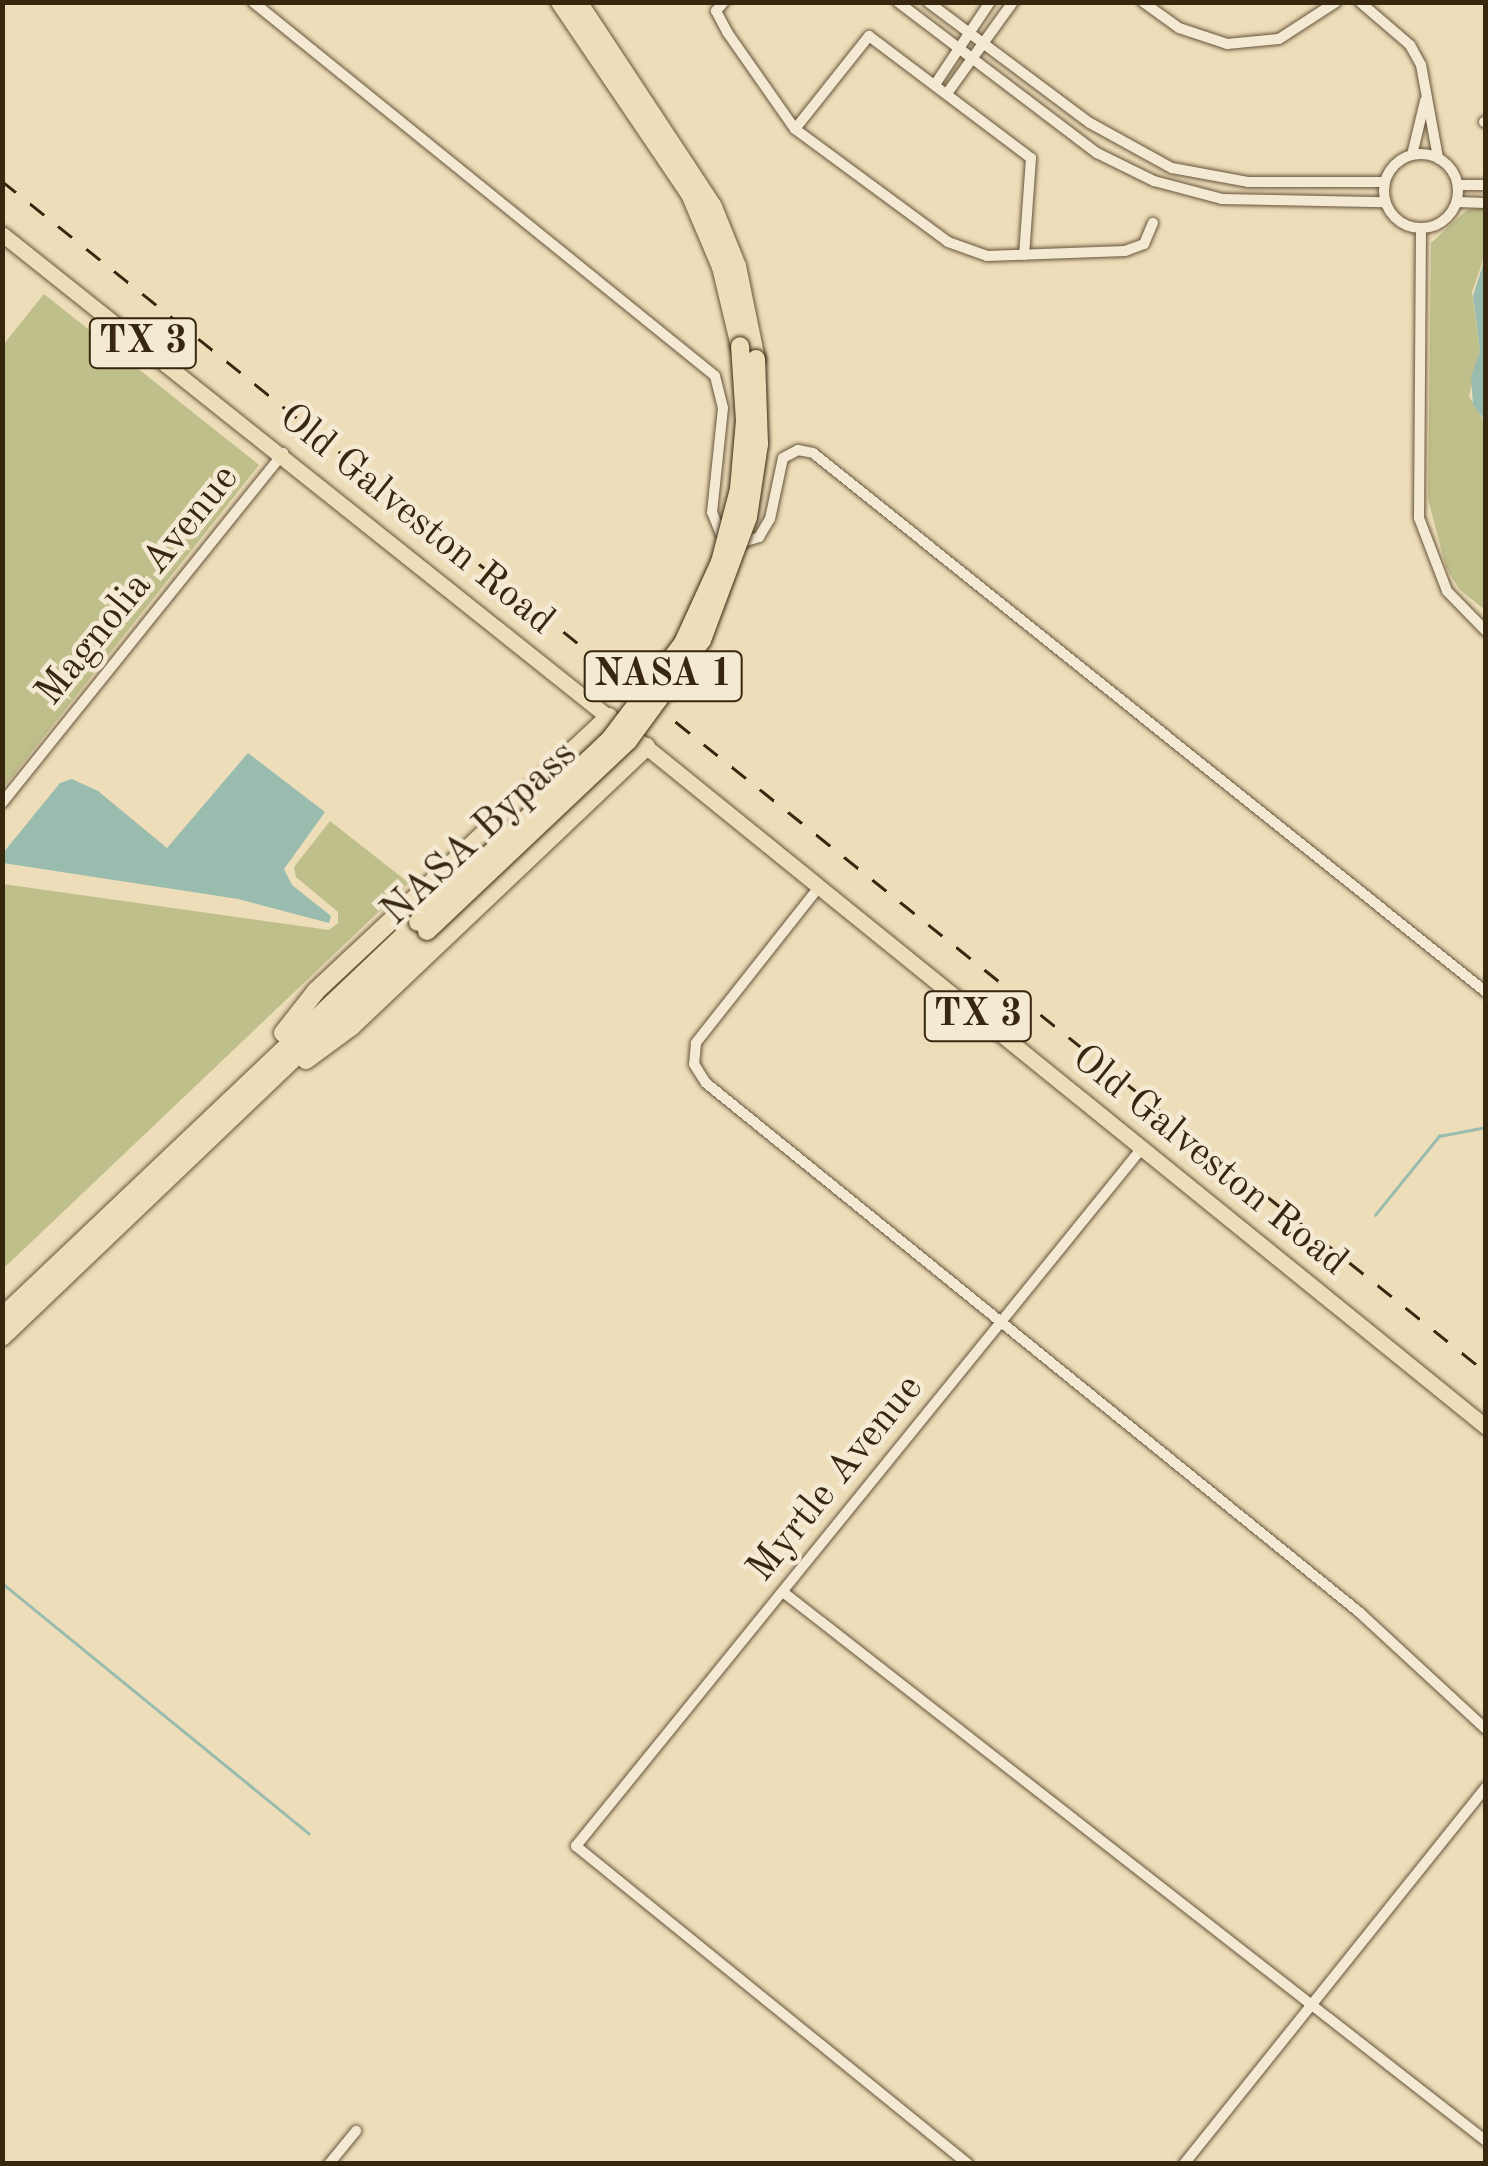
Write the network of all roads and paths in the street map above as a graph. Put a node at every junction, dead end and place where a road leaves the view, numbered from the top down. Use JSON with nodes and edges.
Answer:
{"nodes":[{"id":1,"x":253,"y":2,"type":"edge"},
{"id":2,"x":560,"y":2,"type":"edge"},
{"id":3,"x":578,"y":2,"type":"edge"},
{"id":4,"x":898,"y":2,"type":"edge"},
{"id":5,"x":928,"y":2,"type":"edge"},
{"id":6,"x":990,"y":2,"type":"edge"},
{"id":7,"x":1012,"y":2,"type":"edge"},
{"id":8,"x":1142,"y":2,"type":"edge"},
{"id":9,"x":1336,"y":2,"type":"edge"},
{"id":10,"x":1360,"y":2,"type":"edge"},
{"id":11,"x":720,"y":7,"type":"edge"},
{"id":12,"x":968,"y":32,"type":"junction"},
{"id":13,"x":983,"y":43,"type":"junction"},
{"id":14,"x":958,"y":48,"type":"junction"},
{"id":15,"x":972,"y":58,"type":"junction"},
{"id":16,"x":936,"y":82,"type":"junction"},
{"id":17,"x":948,"y":92,"type":"junction"},
{"id":18,"x":1425,"y":101,"type":"junction"},
{"id":19,"x":796,"y":129,"type":"junction"},
{"id":20,"x":1412,"y":156,"type":"junction"},
{"id":21,"x":1438,"y":158,"type":"junction"},
{"id":22,"x":1290,"y":182,"type":"junction"},
{"id":23,"x":1385,"y":182,"type":"junction"},
{"id":24,"x":1486,"y":185,"type":"edge"},
{"id":25,"x":1458,"y":186,"type":"junction"},
{"id":26,"x":1290,"y":200,"type":"junction"},
{"id":27,"x":1385,"y":202,"type":"junction"},
{"id":28,"x":1457,"y":202,"type":"junction"},
{"id":29,"x":1486,"y":203,"type":"edge"},
{"id":30,"x":1153,"y":224,"type":"dead end"},
{"id":31,"x":1421,"y":228,"type":"junction"},
{"id":32,"x":2,"y":234,"type":"edge"},
{"id":33,"x":1024,"y":255,"type":"junction"},
{"id":34,"x":283,"y":453,"type":"junction"},
{"id":35,"x":1486,"y":631,"type":"edge"},
{"id":36,"x":609,"y":717,"type":"junction"},
{"id":37,"x":646,"y":747,"type":"junction"},
{"id":38,"x":2,"y":803,"type":"edge"},
{"id":39,"x":492,"y":824,"type":"junction"},
{"id":40,"x":533,"y":858,"type":"junction"},
{"id":41,"x":819,"y":887,"type":"junction"},
{"id":42,"x":422,"y":926,"type":"junction"},
{"id":43,"x":1486,"y":992,"type":"edge"},
{"id":44,"x":250,"y":1075,"type":"junction"},
{"id":45,"x":256,"y":1095,"type":"junction"},
{"id":46,"x":1142,"y":1148,"type":"junction"},
{"id":47,"x":2,"y":1318,"type":"edge"},
{"id":48,"x":1002,"y":1324,"type":"junction"},
{"id":49,"x":2,"y":1336,"type":"edge"},
{"id":50,"x":1486,"y":1427,"type":"edge"},
{"id":51,"x":783,"y":1592,"type":"junction"},
{"id":52,"x":1486,"y":1729,"type":"edge"},
{"id":53,"x":1486,"y":1787,"type":"edge"},
{"id":54,"x":1309,"y":2009,"type":"junction"},
{"id":55,"x":356,"y":2131,"type":"dead end"},
{"id":56,"x":1486,"y":2141,"type":"edge"},
{"id":57,"x":329,"y":2164,"type":"edge"},
{"id":58,"x":968,"y":2164,"type":"edge"},
{"id":59,"x":1184,"y":2164,"type":"edge"}],
"edges":[{"from":1,"to":43,"type":"street"},
{"from":2,"to":42,"type":"highway","name":"NASA Bypass","number":"NASA 1","bridge":true},
{"from":3,"to":42,"type":"highway","name":"NASA Bypass","number":"NASA 1","bridge":true},
{"from":4,"to":14,"type":"street"},
{"from":5,"to":12,"type":"street"},
{"from":6,"to":12,"type":"street"},
{"from":7,"to":13,"type":"street"},
{"from":8,"to":9,"type":"street"},
{"from":10,"to":18,"type":"street"},
{"from":11,"to":19,"type":"street"},
{"from":12,"to":13,"type":"street"},
{"from":12,"to":14,"type":"street"},
{"from":13,"to":15,"type":"street"},
{"from":13,"to":22,"type":"street"},
{"from":14,"to":15,"type":"street"},
{"from":14,"to":16,"type":"street"},
{"from":15,"to":17,"type":"street"},
{"from":15,"to":26,"type":"street"},
{"from":16,"to":17,"type":"street"},
{"from":16,"to":19,"type":"street"},
{"from":17,"to":33,"type":"street"},
{"from":18,"to":20,"type":"street"},
{"from":18,"to":21,"type":"street"},
{"from":19,"to":33,"type":"street"},
{"from":20,"to":21,"type":"street"},
{"from":20,"to":23,"type":"street"},
{"from":21,"to":25,"type":"street"},
{"from":22,"to":23,"type":"street"},
{"from":22,"to":26,"type":"street"},
{"from":23,"to":27,"type":"street"},
{"from":24,"to":25,"type":"street"},
{"from":25,"to":28,"type":"street"},
{"from":26,"to":27,"type":"street"},
{"from":27,"to":31,"type":"street"},
{"from":28,"to":29,"type":"street"},
{"from":28,"to":31,"type":"street"},
{"from":30,"to":33,"type":"street"},
{"from":31,"to":35,"type":"street"},
{"from":32,"to":34,"type":"main road","name":"Old Galveston Road","number":"TX 3"},
{"from":34,"to":36,"type":"main road","name":"Old Galveston Road","number":"TX 3"},
{"from":34,"to":38,"type":"street","name":"Magnolia Avenue"},
{"from":36,"to":37,"type":"main road","name":"Old Galveston Road","number":"TX 3"},
{"from":36,"to":39,"type":"highway"},
{"from":37,"to":40,"type":"highway"},
{"from":37,"to":41,"type":"main road","name":"Old Galveston Road","number":"TX 3"},
{"from":39,"to":40,"type":"highway"},
{"from":39,"to":44,"type":"highway"},
{"from":40,"to":45,"type":"highway"},
{"from":41,"to":46,"type":"main road","name":"Old Galveston Road","number":"TX 3"},
{"from":41,"to":48,"type":"street"},
{"from":42,"to":44,"type":"highway","name":"NASA Bypass","number":"NASA 1"},
{"from":42,"to":45,"type":"highway","name":"NASA Bypass","number":"NASA 1"},
{"from":44,"to":47,"type":"highway","name":"NASA Bypass","number":"NASA 1"},
{"from":45,"to":49,"type":"highway","name":"NASA Bypass","number":"NASA 1"},
{"from":46,"to":48,"type":"street","name":"Myrtle Avenue"},
{"from":46,"to":50,"type":"main road","name":"Old Galveston Road","number":"TX 3"},
{"from":48,"to":51,"type":"street","name":"Myrtle Avenue"},
{"from":48,"to":52,"type":"street"},
{"from":51,"to":54,"type":"street"},
{"from":51,"to":58,"type":"street","name":"Myrtle Avenue"},
{"from":53,"to":54,"type":"street"},
{"from":54,"to":56,"type":"street"},
{"from":54,"to":59,"type":"street"},
{"from":55,"to":57,"type":"street"}]}
